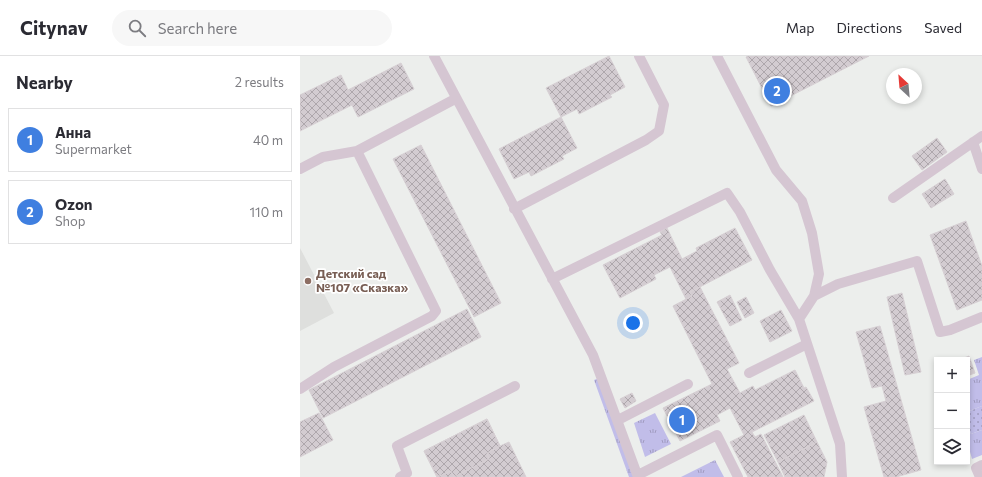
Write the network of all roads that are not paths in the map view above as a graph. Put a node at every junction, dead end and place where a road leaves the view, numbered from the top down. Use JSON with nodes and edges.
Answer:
{"nodes":[{"id":1,"x":434,"y":56,"type":"edge"},
{"id":2,"x":639,"y":56,"type":"edge"},
{"id":3,"x":718,"y":56,"type":"edge"},
{"id":4,"x":455,"y":99,"type":"junction"},
{"id":5,"x":982,"y":136,"type":"edge"},
{"id":6,"x":973,"y":142,"type":"junction"},
{"id":7,"x":357,"y":151,"type":"junction"},
{"id":8,"x":300,"y":169,"type":"edge"},
{"id":9,"x":982,"y":169,"type":"edge"},
{"id":10,"x":893,"y":198,"type":"dead end"},
{"id":11,"x":514,"y":209,"type":"junction"},
{"id":12,"x":552,"y":279,"type":"junction"},
{"id":13,"x":814,"y":296,"type":"junction"},
{"id":14,"x":982,"y":317,"type":"edge"},
{"id":15,"x":799,"y":319,"type":"junction"},
{"id":16,"x":807,"y":344,"type":"junction"},
{"id":17,"x":749,"y":374,"type":"dead end"},
{"id":18,"x":688,"y":384,"type":"dead end"},
{"id":19,"x":516,"y":386,"type":"dead end"},
{"id":20,"x":300,"y":389,"type":"edge"},
{"id":21,"x":618,"y":420,"type":"junction"},
{"id":22,"x":982,"y":465,"type":"edge"},
{"id":23,"x":638,"y":476,"type":"edge"},
{"id":24,"x":400,"y":477,"type":"edge"},
{"id":25,"x":738,"y":477,"type":"edge"},
{"id":26,"x":842,"y":477,"type":"edge"},
{"id":27,"x":980,"y":477,"type":"edge"}],
"edges":[{"from":1,"to":4,"type":"lane"},
{"from":2,"to":11,"type":"lane"},
{"from":3,"to":13,"type":"lane"},
{"from":4,"to":7,"type":"lane"},
{"from":4,"to":11,"type":"lane"},
{"from":5,"to":6,"type":"lane"},
{"from":6,"to":9,"type":"lane"},
{"from":6,"to":10,"type":"lane"},
{"from":7,"to":8,"type":"lane"},
{"from":7,"to":20,"type":"lane"},
{"from":11,"to":12,"type":"lane"},
{"from":12,"to":15,"type":"lane"},
{"from":12,"to":21,"type":"lane"},
{"from":13,"to":14,"type":"lane"},
{"from":13,"to":15,"type":"lane"},
{"from":15,"to":16,"type":"lane"},
{"from":16,"to":17,"type":"lane"},
{"from":16,"to":26,"type":"lane"},
{"from":18,"to":21,"type":"lane"},
{"from":19,"to":24,"type":"lane"},
{"from":21,"to":23,"type":"lane"},
{"from":22,"to":27,"type":"lane"},
{"from":23,"to":25,"type":"lane"}]}
